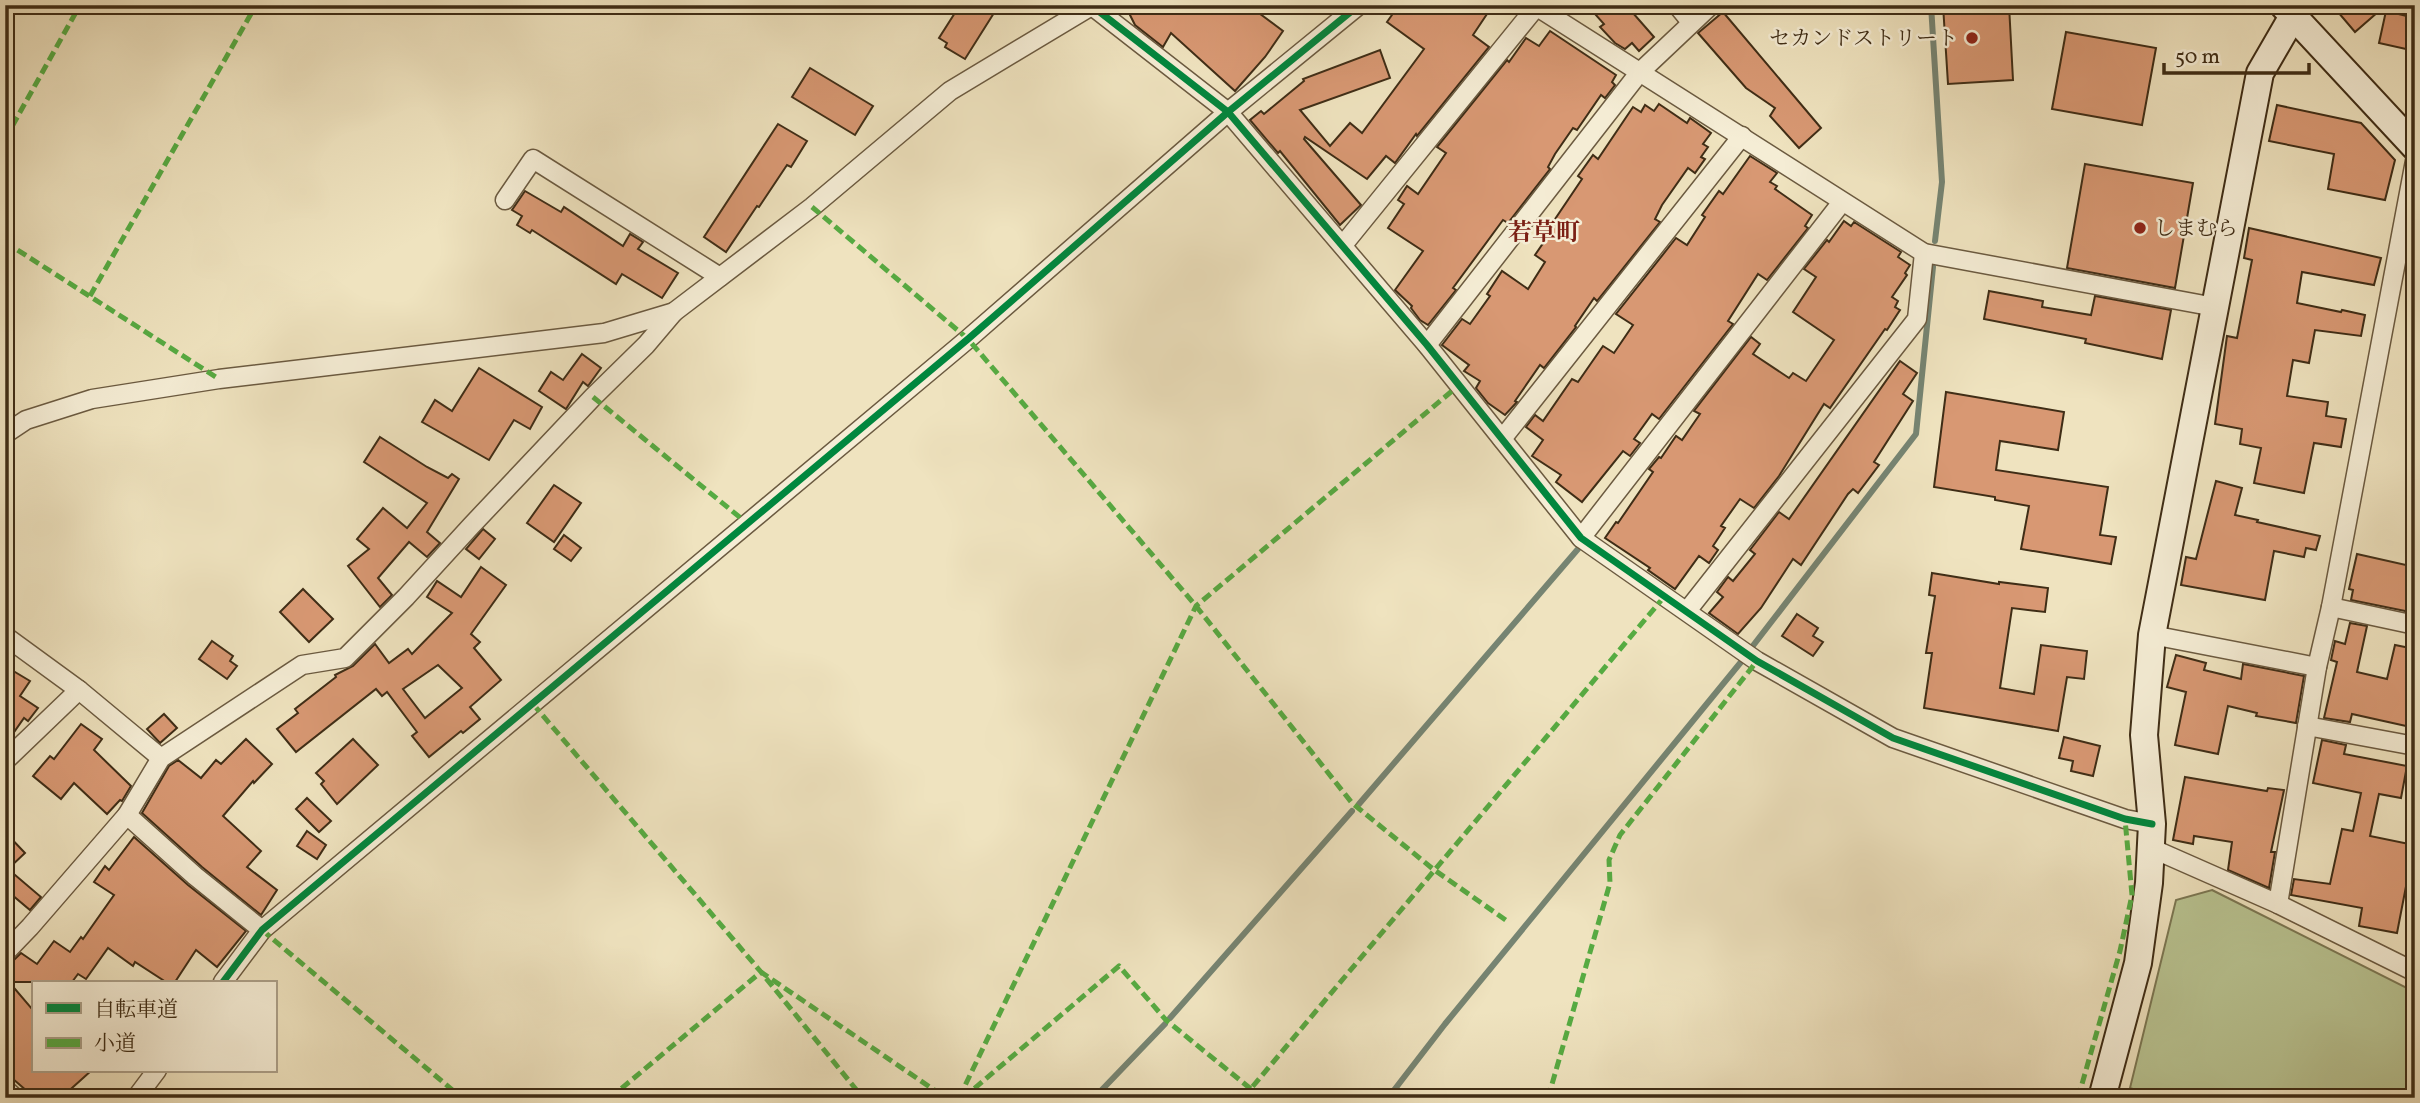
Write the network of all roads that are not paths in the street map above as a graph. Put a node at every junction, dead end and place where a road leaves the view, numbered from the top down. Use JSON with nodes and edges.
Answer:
{"nodes":[{"id":1,"x":1359,"y":5,"type":"edge"},
{"id":2,"x":1676,"y":5,"type":"edge"},
{"id":3,"x":1712,"y":5,"type":"edge"},
{"id":4,"x":1093,"y":6,"type":"edge"},
{"id":5,"x":1535,"y":6,"type":"edge"},
{"id":6,"x":2288,"y":11,"type":"edge"},
{"id":7,"x":1691,"y":22,"type":"junction"},
{"id":8,"x":1639,"y":73,"type":"junction"},
{"id":9,"x":1228,"y":112,"type":"junction"},
{"id":10,"x":1742,"y":136,"type":"junction"},
{"id":11,"x":2415,"y":147,"type":"edge"},
{"id":12,"x":2415,"y":161,"type":"edge"},
{"id":13,"x":505,"y":200,"type":"dead end"},
{"id":14,"x":1842,"y":202,"type":"junction"},
{"id":15,"x":1343,"y":245,"type":"junction"},
{"id":16,"x":1924,"y":253,"type":"junction"},
{"id":17,"x":720,"y":277,"type":"junction"},
{"id":18,"x":2216,"y":307,"type":"junction"},
{"id":19,"x":674,"y":313,"type":"junction"},
{"id":20,"x":1427,"y":345,"type":"junction"},
{"id":21,"x":5,"y":434,"type":"edge"},
{"id":22,"x":1502,"y":439,"type":"junction"},
{"id":23,"x":1581,"y":538,"type":"junction"},
{"id":24,"x":2331,"y":607,"type":"junction"},
{"id":25,"x":1687,"y":611,"type":"junction"},
{"id":26,"x":2415,"y":625,"type":"edge"},
{"id":27,"x":2152,"y":635,"type":"junction"},
{"id":28,"x":5,"y":636,"type":"edge"},
{"id":29,"x":2317,"y":667,"type":"junction"},
{"id":30,"x":79,"y":690,"type":"junction"},
{"id":31,"x":2307,"y":726,"type":"junction"},
{"id":32,"x":2415,"y":746,"type":"edge"},
{"id":33,"x":161,"y":758,"type":"junction"},
{"id":34,"x":5,"y":761,"type":"edge"},
{"id":35,"x":127,"y":815,"type":"junction"},
{"id":36,"x":2151,"y":836,"type":"junction"},
{"id":37,"x":2278,"y":904,"type":"junction"},
{"id":38,"x":262,"y":930,"type":"junction"},
{"id":39,"x":5,"y":953,"type":"edge"},
{"id":40,"x":2415,"y":972,"type":"edge"},
{"id":41,"x":224,"y":981,"type":"edge"},
{"id":42,"x":156,"y":1072,"type":"edge"},
{"id":43,"x":5,"y":1089,"type":"edge"},
{"id":44,"x":15,"y":1098,"type":"edge"},
{"id":45,"x":136,"y":1098,"type":"edge"},
{"id":46,"x":2102,"y":1098,"type":"edge"}],
"edges":[{"from":1,"to":9,"type":"street"},
{"from":2,"to":7,"type":"street"},
{"from":3,"to":7,"type":"street"},
{"from":4,"to":9,"type":"street"},
{"from":4,"to":17,"type":"street"},
{"from":5,"to":8,"type":"street"},
{"from":5,"to":15,"type":"street"},
{"from":6,"to":11,"type":"street"},
{"from":6,"to":18,"type":"street"},
{"from":7,"to":8,"type":"street"},
{"from":8,"to":10,"type":"street"},
{"from":8,"to":20,"type":"street"},
{"from":9,"to":15,"type":"street"},
{"from":9,"to":38,"type":"street"},
{"from":10,"to":14,"type":"street"},
{"from":10,"to":22,"type":"street"},
{"from":12,"to":24,"type":"street"},
{"from":13,"to":17,"type":"street"},
{"from":14,"to":16,"type":"street"},
{"from":14,"to":23,"type":"street"},
{"from":15,"to":20,"type":"street"},
{"from":16,"to":18,"type":"street"},
{"from":16,"to":25,"type":"street"},
{"from":17,"to":19,"type":"street"},
{"from":18,"to":27,"type":"street"},
{"from":19,"to":21,"type":"street"},
{"from":19,"to":33,"type":"street"},
{"from":20,"to":22,"type":"street"},
{"from":22,"to":23,"type":"street"},
{"from":23,"to":25,"type":"street"},
{"from":24,"to":26,"type":"street"},
{"from":24,"to":29,"type":"street"},
{"from":25,"to":36,"type":"street"},
{"from":27,"to":29,"type":"street"},
{"from":27,"to":36,"type":"street"},
{"from":28,"to":30,"type":"street"},
{"from":29,"to":31,"type":"street"},
{"from":30,"to":33,"type":"street"},
{"from":30,"to":34,"type":"street"},
{"from":31,"to":32,"type":"street"},
{"from":31,"to":37,"type":"street"},
{"from":33,"to":35,"type":"street"},
{"from":35,"to":38,"type":"street"},
{"from":35,"to":39,"type":"street"},
{"from":36,"to":37,"type":"street"},
{"from":36,"to":46,"type":"street"},
{"from":37,"to":40,"type":"street"},
{"from":38,"to":41,"type":"street"},
{"from":42,"to":45,"type":"street"},
{"from":43,"to":44,"type":"street"}]}
